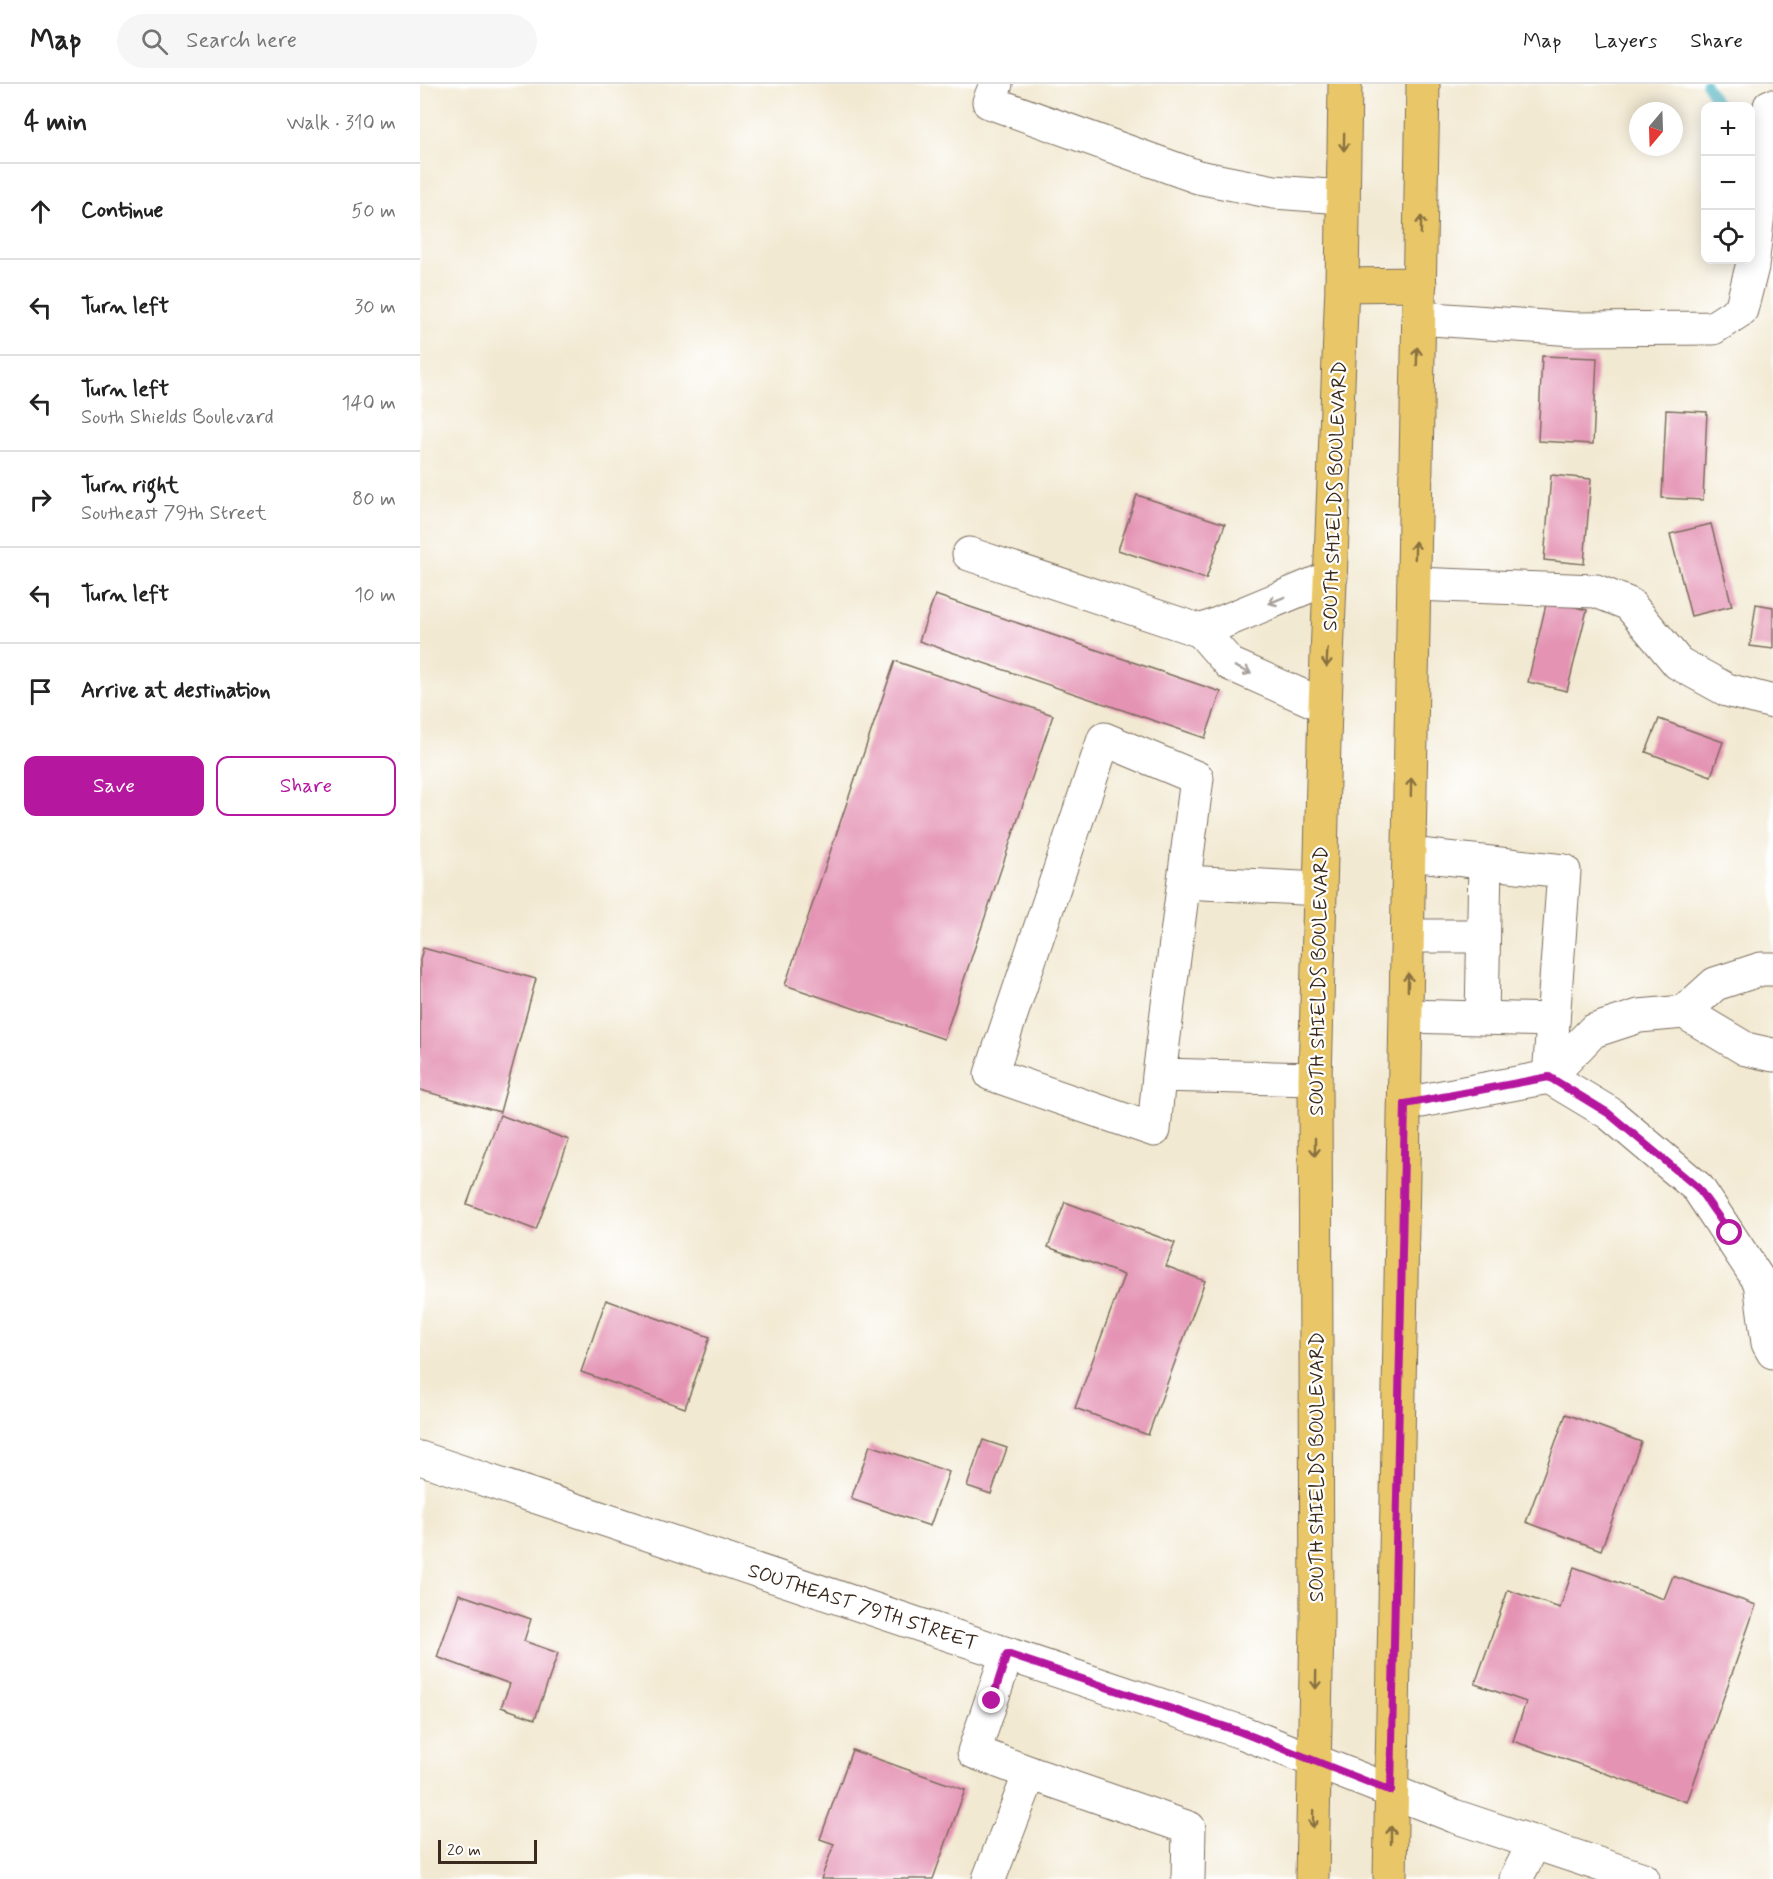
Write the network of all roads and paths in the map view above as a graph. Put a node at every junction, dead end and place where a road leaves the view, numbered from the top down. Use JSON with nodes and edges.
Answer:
{"nodes":[{"id":1,"x":996,"y":84,"type":"edge"},
{"id":2,"x":1345,"y":84,"type":"edge"},
{"id":3,"x":1423,"y":84,"type":"edge"},
{"id":4,"x":1770,"y":106,"type":"dead end"},
{"id":5,"x":1343,"y":197,"type":"junction"},
{"id":6,"x":1420,"y":284,"type":"junction"},
{"id":7,"x":1342,"y":285,"type":"junction"},
{"id":8,"x":1418,"y":318,"type":"junction"},
{"id":9,"x":969,"y":554,"type":"dead end"},
{"id":10,"x":1331,"y":577,"type":"junction"},
{"id":11,"x":1414,"y":584,"type":"junction"},
{"id":12,"x":1201,"y":631,"type":"junction"},
{"id":13,"x":1773,"y":702,"type":"edge"},
{"id":14,"x":1325,"y":706,"type":"junction"},
{"id":15,"x":1410,"y":854,"type":"junction"},
{"id":16,"x":1485,"y":863,"type":"junction"},
{"id":17,"x":1184,"y":882,"type":"junction"},
{"id":18,"x":1320,"y":889,"type":"junction"},
{"id":19,"x":1408,"y":936,"type":"junction"},
{"id":20,"x":1483,"y":936,"type":"junction"},
{"id":21,"x":1773,"y":969,"type":"edge"},
{"id":22,"x":1684,"y":1012,"type":"junction"},
{"id":23,"x":1407,"y":1016,"type":"junction"},
{"id":24,"x":1482,"y":1017,"type":"junction"},
{"id":25,"x":1553,"y":1020,"type":"junction"},
{"id":26,"x":1773,"y":1055,"type":"edge"},
{"id":27,"x":1159,"y":1075,"type":"junction"},
{"id":28,"x":1549,"y":1077,"type":"junction"},
{"id":29,"x":1315,"y":1079,"type":"junction"},
{"id":30,"x":1405,"y":1104,"type":"junction"},
{"id":31,"x":1767,"y":1284,"type":"edge"},
{"id":32,"x":1773,"y":1352,"type":"edge"},
{"id":33,"x":420,"y":1458,"type":"edge"},
{"id":34,"x":1007,"y":1654,"type":"junction"},
{"id":35,"x":1314,"y":1761,"type":"junction"},
{"id":36,"x":1030,"y":1773,"type":"junction"},
{"id":37,"x":1391,"y":1791,"type":"junction"},
{"id":38,"x":1534,"y":1842,"type":"junction"},
{"id":39,"x":989,"y":1879,"type":"edge"},
{"id":40,"x":1188,"y":1879,"type":"edge"},
{"id":41,"x":1312,"y":1879,"type":"edge"},
{"id":42,"x":1390,"y":1879,"type":"edge"},
{"id":43,"x":1516,"y":1879,"type":"edge"},
{"id":44,"x":1643,"y":1879,"type":"edge"}],
"edges":[{"from":1,"to":5,"type":"street"},
{"from":2,"to":5,"type":"main road","name":"SOUTH SHIELDS BOULEVARD","one_way":true},
{"from":6,"to":3,"type":"main road","one_way":true},
{"from":4,"to":8,"type":"street"},
{"from":5,"to":7,"type":"main road","name":"SOUTH SHIELDS BOULEVARD"},
{"from":6,"to":7,"type":"main road"},
{"from":6,"to":8,"type":"main road"},
{"from":7,"to":10,"type":"main road","name":"SOUTH SHIELDS BOULEVARD"},
{"from":11,"to":8,"type":"main road","one_way":true},
{"from":9,"to":12,"type":"street"},
{"from":10,"to":12,"type":"street","one_way":true},
{"from":10,"to":14,"type":"main road","name":"SOUTH SHIELDS BOULEVARD","one_way":true},
{"from":11,"to":13,"type":"street"},
{"from":15,"to":11,"type":"main road","one_way":true},
{"from":12,"to":14,"type":"street","one_way":true},
{"from":14,"to":18,"type":"main road","name":"SOUTH SHIELDS BOULEVARD"},
{"from":15,"to":16,"type":"street"},
{"from":15,"to":19,"type":"main road"},
{"from":16,"to":20,"type":"street"},
{"from":16,"to":25,"type":"street"},
{"from":17,"to":18,"type":"street"},
{"from":17,"to":27,"type":"street"},
{"from":17,"to":27,"type":"street"},
{"from":18,"to":29,"type":"main road","name":"SOUTH SHIELDS BOULEVARD"},
{"from":19,"to":20,"type":"street"},
{"from":23,"to":19,"type":"main road","one_way":true},
{"from":20,"to":24,"type":"street"},
{"from":21,"to":22,"type":"street"},
{"from":22,"to":26,"type":"street"},
{"from":22,"to":28,"type":"street"},
{"from":23,"to":24,"type":"street"},
{"from":23,"to":30,"type":"main road"},
{"from":24,"to":25,"type":"street"},
{"from":25,"to":28,"type":"street"},
{"from":27,"to":29,"type":"street"},
{"from":28,"to":30,"type":"street"},
{"from":28,"to":31,"type":"street"},
{"from":29,"to":35,"type":"main road","name":"SOUTH SHIELDS BOULEVARD","one_way":true},
{"from":30,"to":37,"type":"main road"},
{"from":31,"to":32,"type":"street"},
{"from":33,"to":34,"type":"street","name":"SOUTHEAST 79TH STREET"},
{"from":34,"to":35,"type":"street","name":"SOUTHEAST 79TH STREET"},
{"from":34,"to":36,"type":"street"},
{"from":35,"to":37,"type":"street","name":"SOUTHEAST 79TH STREET"},
{"from":35,"to":41,"type":"main road","name":"SOUTH SHIELDS BOULEVARD","one_way":true},
{"from":36,"to":39,"type":"street"},
{"from":36,"to":40,"type":"street"},
{"from":37,"to":38,"type":"street","name":"SOUTHEAST 79TH STREET"},
{"from":42,"to":37,"type":"main road","one_way":true},
{"from":38,"to":43,"type":"street"},
{"from":38,"to":44,"type":"street","name":"SOUTHEAST 79TH STREET"}]}
